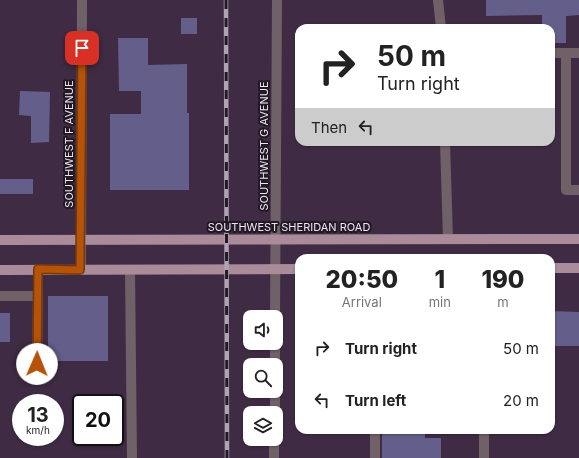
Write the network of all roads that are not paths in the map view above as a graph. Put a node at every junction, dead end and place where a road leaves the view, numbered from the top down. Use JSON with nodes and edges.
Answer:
{"nodes":[{"id":1,"x":82,"y":0,"type":"edge"},
{"id":2,"x":277,"y":0,"type":"edge"},
{"id":3,"x":438,"y":0,"type":"edge"},
{"id":4,"x":441,"y":24,"type":"edge"},
{"id":5,"x":555,"y":53,"type":"edge"},
{"id":6,"x":579,"y":53,"type":"edge"},
{"id":7,"x":566,"y":54,"type":"junction"},
{"id":8,"x":445,"y":146,"type":"edge"},
{"id":9,"x":579,"y":190,"type":"edge"},
{"id":10,"x":81,"y":239,"type":"junction"},
{"id":11,"x":276,"y":239,"type":"junction"},
{"id":12,"x":448,"y":239,"type":"junction"},
{"id":13,"x":579,"y":239,"type":"edge"},
{"id":14,"x":0,"y":240,"type":"edge"},
{"id":15,"x":555,"y":268,"type":"edge"},
{"id":16,"x":579,"y":268,"type":"edge"},
{"id":17,"x":38,"y":269,"type":"junction"},
{"id":18,"x":276,"y":269,"type":"junction"},
{"id":19,"x":295,"y":269,"type":"edge"},
{"id":20,"x":0,"y":270,"type":"edge"},
{"id":21,"x":80,"y":270,"type":"junction"},
{"id":22,"x":130,"y":270,"type":"junction"},
{"id":23,"x":0,"y":296,"type":"edge"},
{"id":24,"x":38,"y":296,"type":"junction"},
{"id":25,"x":275,"y":310,"type":"edge"},
{"id":26,"x":37,"y":364,"type":"dead end"},
{"id":27,"x":375,"y":434,"type":"edge"},
{"id":28,"x":484,"y":434,"type":"edge"},
{"id":29,"x":274,"y":446,"type":"edge"},
{"id":30,"x":132,"y":458,"type":"edge"},
{"id":31,"x":274,"y":458,"type":"edge"},
{"id":32,"x":375,"y":458,"type":"edge"},
{"id":33,"x":484,"y":458,"type":"edge"}],
"edges":[{"from":1,"to":10,"type":"street","name":"SOUTHWEST F AVENUE"},
{"from":2,"to":11,"type":"street","name":"SOUTHWEST G AVENUE"},
{"from":3,"to":4,"type":"street"},
{"from":5,"to":7,"type":"street"},
{"from":6,"to":7,"type":"street"},
{"from":7,"to":9,"type":"street"},
{"from":8,"to":12,"type":"street"},
{"from":10,"to":11,"type":"main road","name":"SOUTHWEST SHERIDAN ROAD"},
{"from":10,"to":14,"type":"main road","name":"SOUTHWEST SHERIDAN ROAD"},
{"from":10,"to":21,"type":"street","name":"SOUTHWEST F AVENUE"},
{"from":11,"to":12,"type":"main road","name":"SOUTHWEST SHERIDAN ROAD"},
{"from":11,"to":18,"type":"street","name":"SOUTHWEST G AVENUE"},
{"from":12,"to":13,"type":"main road","name":"SOUTHWEST SHERIDAN ROAD"},
{"from":15,"to":16,"type":"main road"},
{"from":17,"to":20,"type":"main road"},
{"from":17,"to":21,"type":"main road"},
{"from":17,"to":24,"type":"street"},
{"from":18,"to":19,"type":"main road"},
{"from":18,"to":22,"type":"main road"},
{"from":18,"to":25,"type":"street","name":"SOUTHWEST G AVENUE"},
{"from":21,"to":22,"type":"main road"},
{"from":22,"to":30,"type":"street"},
{"from":23,"to":24,"type":"street"},
{"from":24,"to":26,"type":"street"},
{"from":27,"to":32,"type":"street"},
{"from":28,"to":33,"type":"street"},
{"from":29,"to":31,"type":"street"}]}
